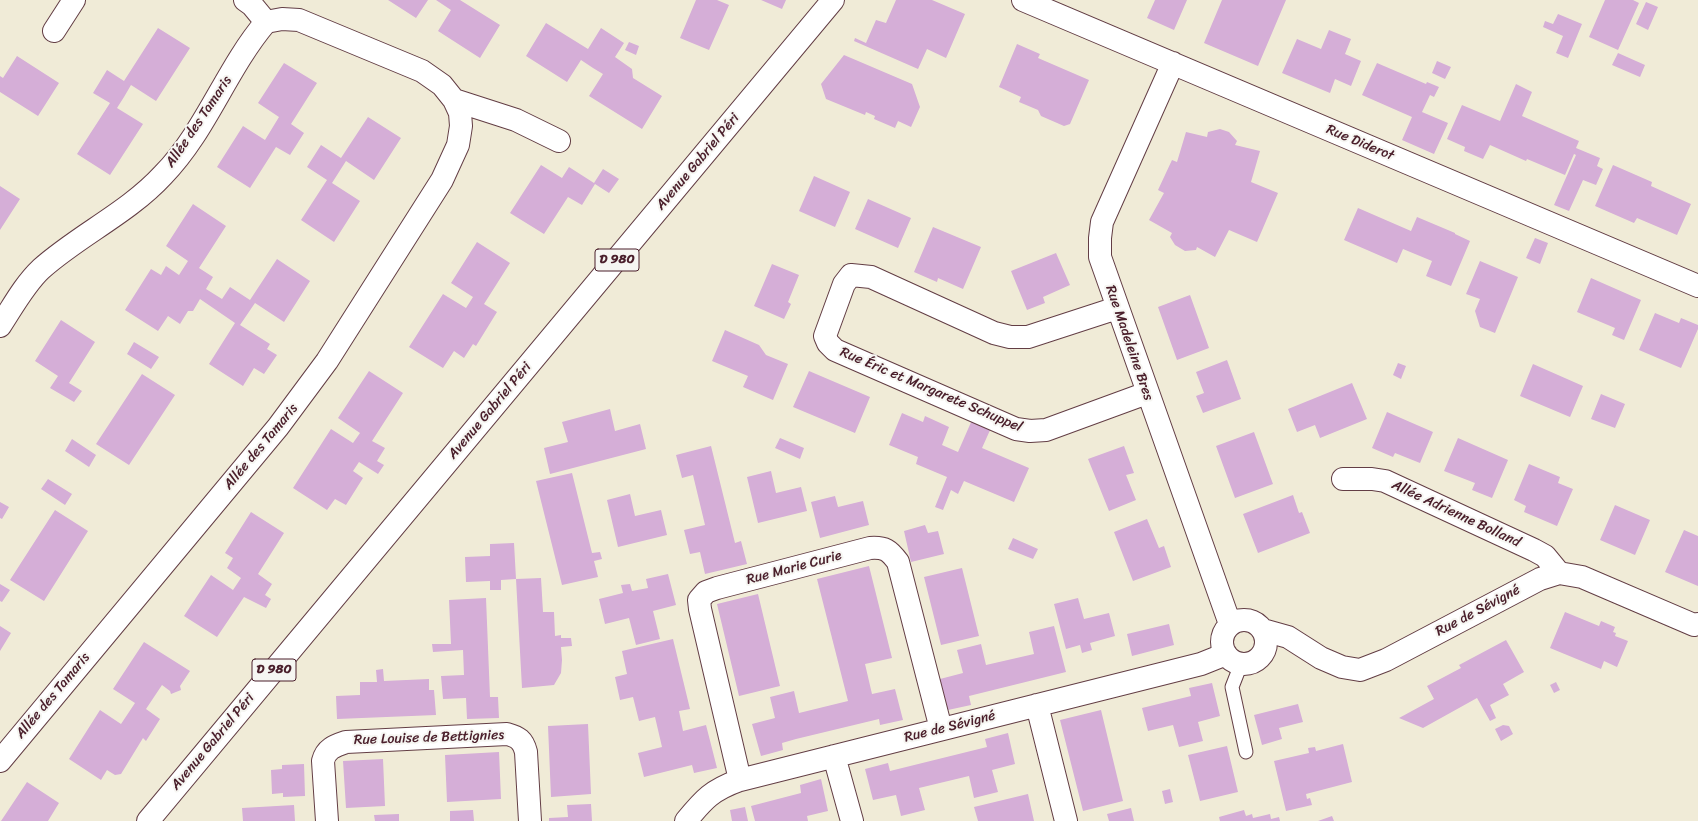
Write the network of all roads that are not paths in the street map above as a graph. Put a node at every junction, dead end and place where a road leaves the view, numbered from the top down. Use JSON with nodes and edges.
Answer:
{"nodes":[{"id":1,"x":74,"y":0,"type":"edge"},
{"id":2,"x":246,"y":0,"type":"edge"},
{"id":3,"x":833,"y":0,"type":"edge"},
{"id":4,"x":1023,"y":0,"type":"edge"},
{"id":5,"x":266,"y":22,"type":"junction"},
{"id":6,"x":54,"y":31,"type":"dead end"},
{"id":7,"x":1173,"y":63,"type":"junction"},
{"id":8,"x":454,"y":100,"type":"junction"},
{"id":9,"x":559,"y":140,"type":"dead end"},
{"id":10,"x":1698,"y":286,"type":"edge"},
{"id":11,"x":1117,"y":308,"type":"junction"},
{"id":12,"x":0,"y":326,"type":"edge"},
{"id":13,"x":1147,"y":393,"type":"junction"},
{"id":14,"x":1343,"y":479,"type":"dead end"},
{"id":15,"x":1559,"y":573,"type":"junction"},
{"id":16,"x":1230,"y":624,"type":"junction"},
{"id":17,"x":1698,"y":624,"type":"edge"},
{"id":18,"x":1263,"y":630,"type":"junction"},
{"id":19,"x":1234,"y":659,"type":"junction"},
{"id":20,"x":1037,"y":705,"type":"junction"},
{"id":21,"x":941,"y":729,"type":"junction"},
{"id":22,"x":1246,"y":752,"type":"dead end"},
{"id":23,"x":834,"y":756,"type":"junction"},
{"id":24,"x":0,"y":761,"type":"edge"},
{"id":25,"x":740,"y":780,"type":"junction"},
{"id":26,"x":148,"y":821,"type":"edge"},
{"id":27,"x":326,"y":821,"type":"edge"},
{"id":28,"x":530,"y":821,"type":"edge"},
{"id":29,"x":686,"y":821,"type":"edge"},
{"id":30,"x":852,"y":821,"type":"edge"},
{"id":31,"x":1066,"y":821,"type":"edge"}],
"edges":[{"from":1,"to":6,"type":"street"},
{"from":2,"to":5,"type":"street"},
{"from":3,"to":26,"type":"street","name":"Avenue Gabriel Péri","number":"D 980"},
{"from":4,"to":7,"type":"street","name":"Rue Diderot"},
{"from":5,"to":8,"type":"street","name":"Allée des Tamaris"},
{"from":5,"to":12,"type":"street","name":"Allée des Tamaris"},
{"from":7,"to":10,"type":"street","name":"Rue Diderot"},
{"from":7,"to":11,"type":"street","name":"Rue Madeleine Bres"},
{"from":8,"to":9,"type":"street"},
{"from":8,"to":24,"type":"street","name":"Allée des Tamaris"},
{"from":11,"to":13,"type":"street","name":"Rue Madeleine Bres"},
{"from":11,"to":13,"type":"street","name":"Rue Éric et Margarete Schuppel"},
{"from":13,"to":16,"type":"street","name":"Rue Madeleine Bres"},
{"from":14,"to":15,"type":"street","name":"Allée Adrienne Bolland"},
{"from":15,"to":17,"type":"street","name":"Rue de Sévigné"},
{"from":15,"to":18,"type":"street","name":"Rue de Sévigné"},
{"from":16,"to":18,"type":"street"},
{"from":16,"to":19,"type":"street"},
{"from":18,"to":19,"type":"street"},
{"from":19,"to":20,"type":"street","name":"Rue de Sévigné"},
{"from":19,"to":22,"type":"lane"},
{"from":20,"to":21,"type":"street","name":"Rue de Sévigné"},
{"from":20,"to":31,"type":"street"},
{"from":21,"to":23,"type":"street","name":"Rue de Sévigné"},
{"from":21,"to":25,"type":"street","name":"Rue Marie Curie"},
{"from":23,"to":25,"type":"street","name":"Rue de Sévigné"},
{"from":23,"to":30,"type":"street"},
{"from":25,"to":29,"type":"street","name":"Rue de Sévigné"},
{"from":27,"to":28,"type":"street","name":"Rue Louise de Bettignies"}]}
